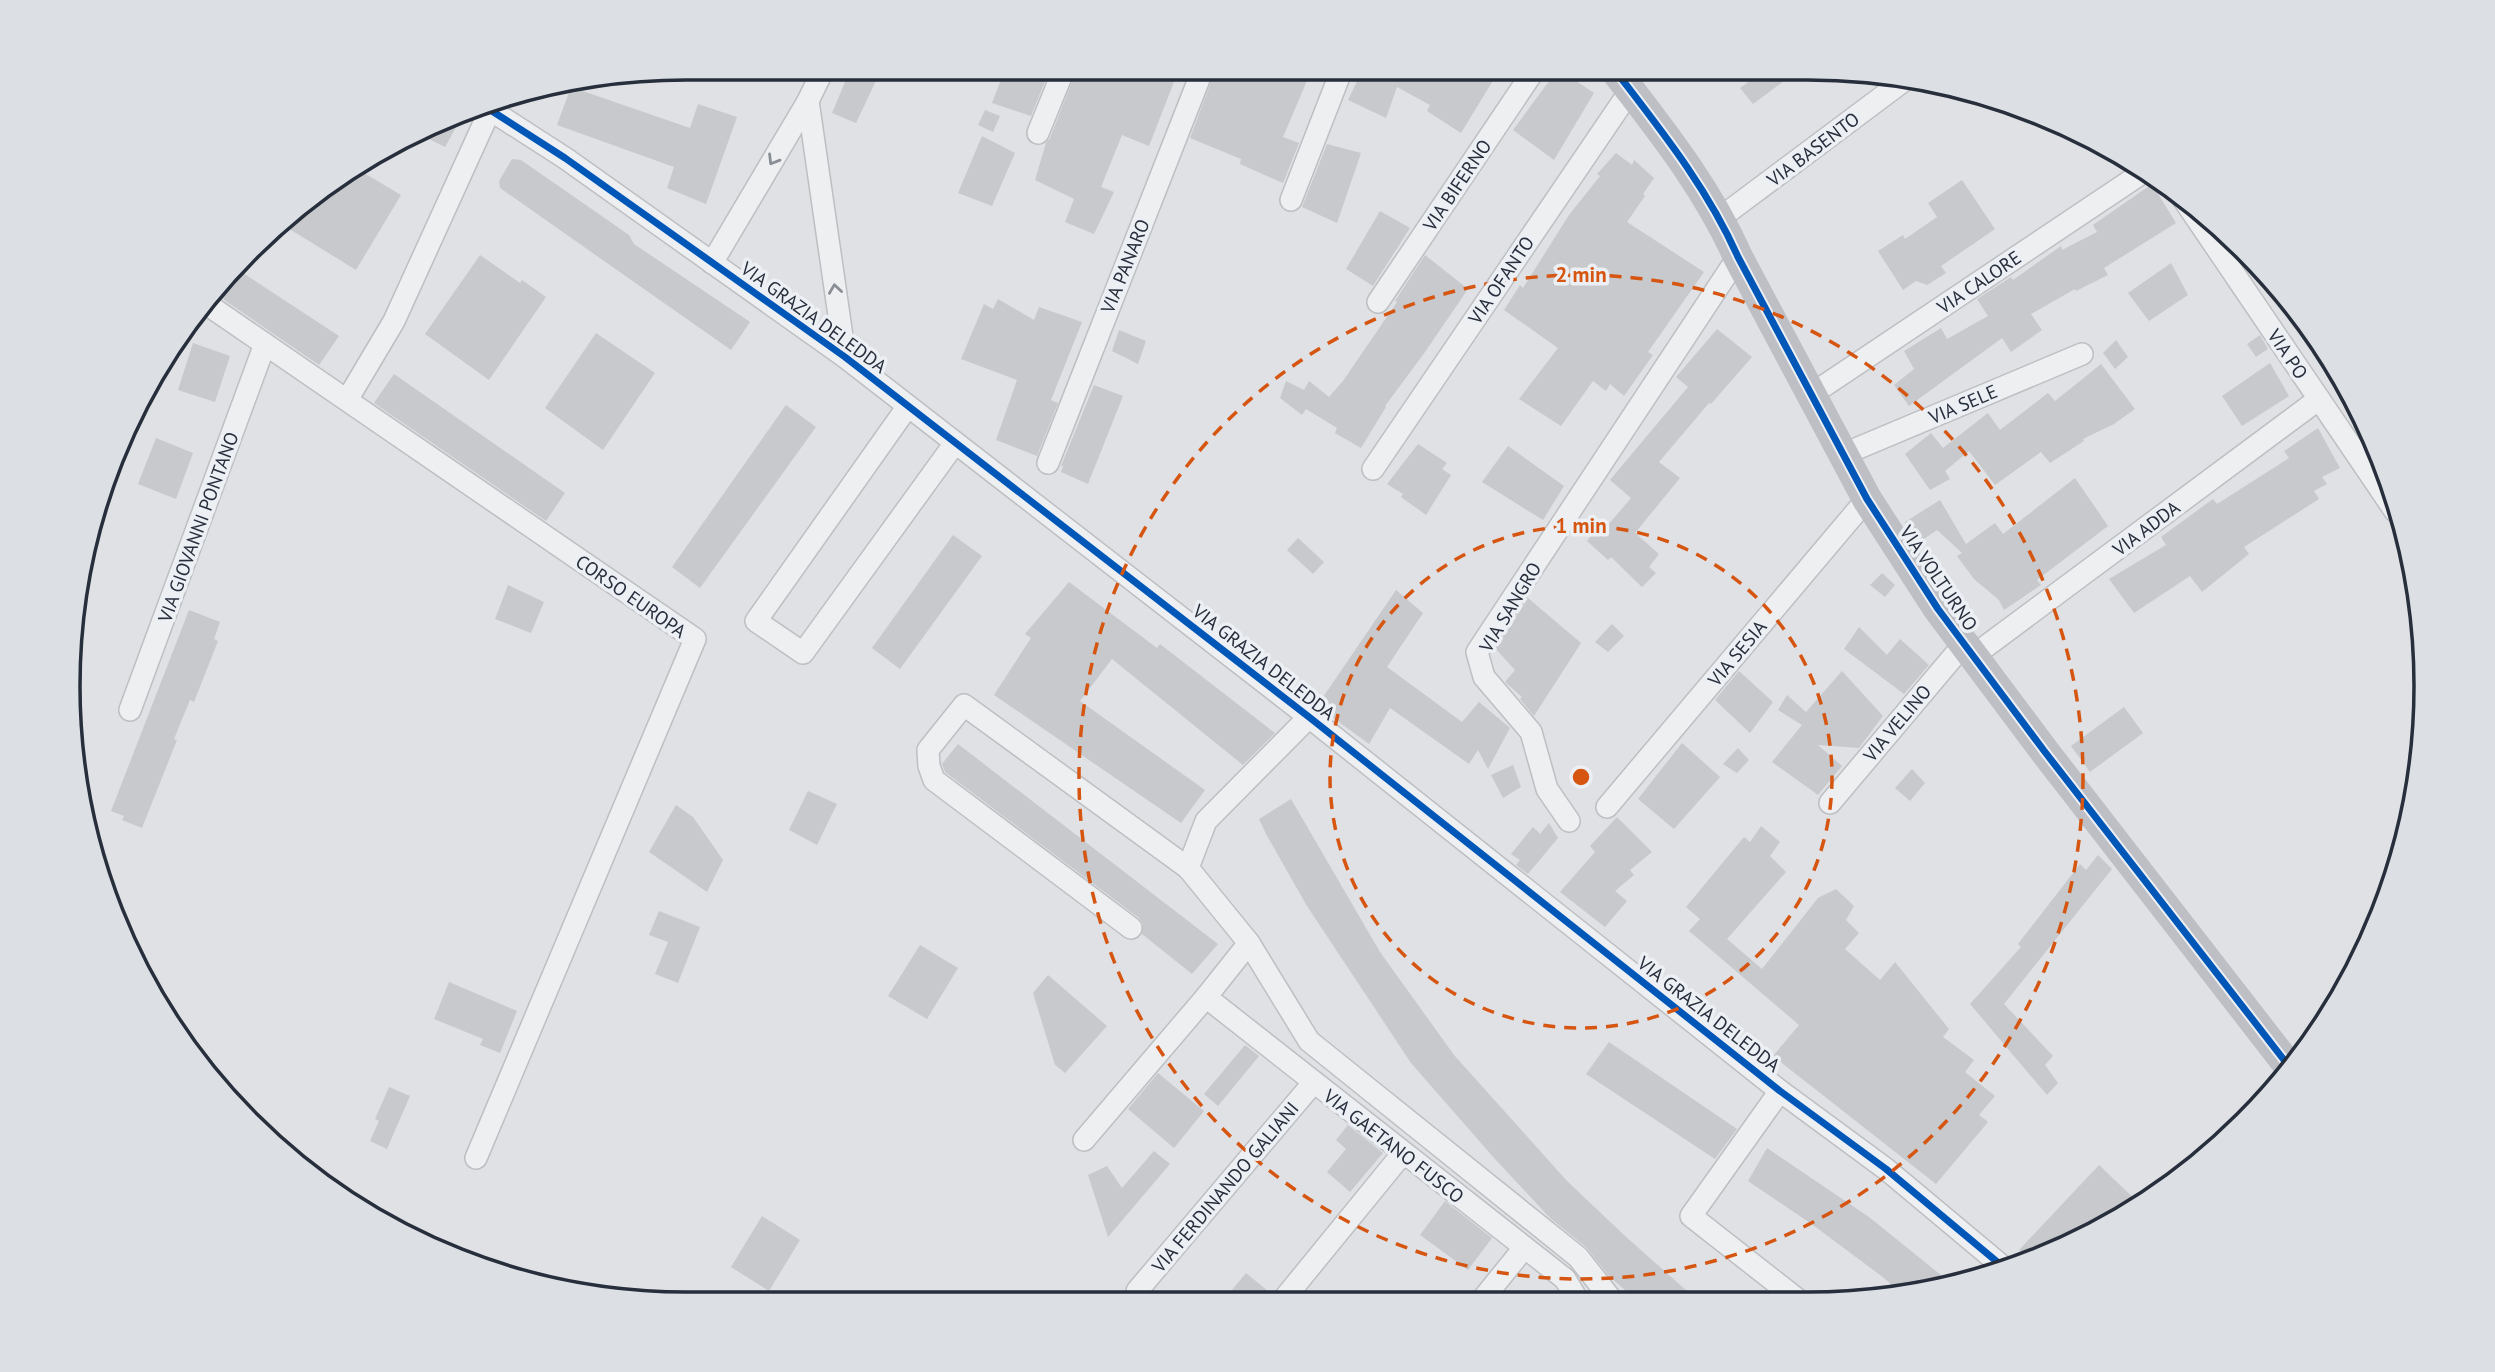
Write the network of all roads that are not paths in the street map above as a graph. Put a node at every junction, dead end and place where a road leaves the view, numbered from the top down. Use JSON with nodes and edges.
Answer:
{"nodes":[{"id":1,"x":818,"y":80,"type":"edge"},
{"id":2,"x":1060,"y":80,"type":"edge"},
{"id":3,"x":1199,"y":80,"type":"edge"},
{"id":4,"x":1338,"y":80,"type":"edge"},
{"id":5,"x":1528,"y":80,"type":"edge"},
{"id":6,"x":1616,"y":80,"type":"edge"},
{"id":7,"x":1623,"y":80,"type":"edge"},
{"id":8,"x":1895,"y":87,"type":"edge"},
{"id":9,"x":808,"y":101,"type":"junction"},
{"id":10,"x":494,"y":112,"type":"edge"},
{"id":11,"x":482,"y":116,"type":"edge"},
{"id":12,"x":1038,"y":133,"type":"dead end"},
{"id":13,"x":2136,"y":177,"type":"edge"},
{"id":14,"x":1291,"y":200,"type":"dead end"},
{"id":15,"x":1720,"y":218,"type":"junction"},
{"id":16,"x":2201,"y":225,"type":"edge"},
{"id":17,"x":1738,"y":257,"type":"junction"},
{"id":18,"x":712,"y":263,"type":"junction"},
{"id":19,"x":1378,"y":302,"type":"dead end"},
{"id":20,"x":213,"y":308,"type":"edge"},
{"id":21,"x":265,"y":344,"type":"junction"},
{"id":22,"x":2081,"y":354,"type":"dead end"},
{"id":23,"x":845,"y":357,"type":"junction"},
{"id":24,"x":1812,"y":394,"type":"junction"},
{"id":25,"x":2319,"y":399,"type":"junction"},
{"id":26,"x":346,"y":400,"type":"junction"},
{"id":27,"x":908,"y":406,"type":"junction"},
{"id":28,"x":955,"y":443,"type":"junction"},
{"id":29,"x":1844,"y":454,"type":"junction"},
{"id":30,"x":1048,"y":463,"type":"dead end"},
{"id":31,"x":2372,"y":465,"type":"edge"},
{"id":32,"x":1373,"y":470,"type":"dead end"},
{"id":33,"x":1867,"y":499,"type":"junction"},
{"id":34,"x":1969,"y":650,"type":"junction"},
{"id":35,"x":130,"y":710,"type":"dead end"},
{"id":36,"x":1309,"y":717,"type":"junction"},
{"id":37,"x":1830,"y":803,"type":"dead end"},
{"id":38,"x":1607,"y":807,"type":"dead end"},
{"id":39,"x":1569,"y":821,"type":"dead end"},
{"id":40,"x":1188,"y":868,"type":"junction"},
{"id":41,"x":1131,"y":928,"type":"dead end"},
{"id":42,"x":1249,"y":943,"type":"junction"},
{"id":43,"x":1206,"y":997,"type":"junction"},
{"id":44,"x":2284,"y":1060,"type":"edge"},
{"id":45,"x":1314,"y":1082,"type":"junction"},
{"id":46,"x":1780,"y":1091,"type":"junction"},
{"id":47,"x":1084,"y":1140,"type":"dead end"},
{"id":48,"x":1403,"y":1153,"type":"junction"},
{"id":49,"x":476,"y":1158,"type":"dead end"},
{"id":50,"x":1524,"y":1248,"type":"junction"},
{"id":51,"x":1996,"y":1261,"type":"edge"},
{"id":52,"x":1137,"y":1292,"type":"dead end"},
{"id":53,"x":1290,"y":1292,"type":"edge"},
{"id":54,"x":1488,"y":1292,"type":"edge"},
{"id":55,"x":1572,"y":1292,"type":"edge"},
{"id":56,"x":1606,"y":1292,"type":"edge"},
{"id":57,"x":1788,"y":1292,"type":"edge"}],
"edges":[{"from":1,"to":9,"type":"street","name":"VIA GRAZIA DELEDDA"},
{"from":2,"to":12,"type":"street"},
{"from":3,"to":30,"type":"street","name":"VIA PANARO"},
{"from":4,"to":14,"type":"street"},
{"from":5,"to":19,"type":"street","name":"VIA BIFERNO"},
{"from":6,"to":32,"type":"street","name":"VIA OFANTO"},
{"from":7,"to":15,"type":"street","name":"VIA VOLTURNO"},
{"from":8,"to":15,"type":"street","name":"VIA BASENTO"},
{"from":9,"to":18,"type":"street","name":"VIA GRAZIA DELEDDA","one_way":true},
{"from":23,"to":9,"type":"street","name":"VIA GRAZIA DELEDDA","one_way":true},
{"from":10,"to":18,"type":"street","name":"VIA GRAZIA DELEDDA"},
{"from":11,"to":26,"type":"street","name":"VIA GRAZIA DELEDDA"},
{"from":13,"to":24,"type":"street","name":"VIA CALORE"},
{"from":15,"to":17,"type":"street","name":"VIA VOLTURNO"},
{"from":16,"to":25,"type":"street","name":"VIA PO"},
{"from":17,"to":24,"type":"street","name":"VIA VOLTURNO"},
{"from":17,"to":39,"type":"street","name":"VIA SANGRO"},
{"from":18,"to":23,"type":"street","name":"VIA GRAZIA DELEDDA"},
{"from":20,"to":21,"type":"street","name":"CORSO EUROPA"},
{"from":21,"to":26,"type":"street","name":"CORSO EUROPA"},
{"from":21,"to":35,"type":"street","name":"VIA GIOVANNI PONTANO"},
{"from":22,"to":29,"type":"street","name":"VIA SELE"},
{"from":23,"to":27,"type":"street","name":"VIA GRAZIA DELEDDA"},
{"from":24,"to":29,"type":"street","name":"VIA VOLTURNO"},
{"from":25,"to":31,"type":"street","name":"VIA PO"},
{"from":25,"to":34,"type":"street","name":"VIA ADDA"},
{"from":26,"to":49,"type":"street","name":"CORSO EUROPA"},
{"from":27,"to":28,"type":"street","name":"VIA GRAZIA DELEDDA"},
{"from":27,"to":28,"type":"street"},
{"from":28,"to":36,"type":"street","name":"VIA GRAZIA DELEDDA"},
{"from":29,"to":33,"type":"street","name":"VIA VOLTURNO"},
{"from":33,"to":34,"type":"street","name":"VIA VOLTURNO"},
{"from":33,"to":38,"type":"street","name":"VIA SESIA"},
{"from":34,"to":37,"type":"street","name":"VIA VELINO"},
{"from":34,"to":44,"type":"street","name":"VIA VOLTURNO"},
{"from":36,"to":40,"type":"street","name":"VIA GRAZIA DELEDDA"},
{"from":36,"to":46,"type":"street","name":"VIA GRAZIA DELEDDA"},
{"from":40,"to":41,"type":"street"},
{"from":40,"to":42,"type":"street"},
{"from":42,"to":43,"type":"street"},
{"from":42,"to":56,"type":"street"},
{"from":43,"to":45,"type":"street","name":"VIA GAETANO FUSCO"},
{"from":43,"to":47,"type":"street"},
{"from":45,"to":48,"type":"street","name":"VIA GAETANO FUSCO"},
{"from":45,"to":52,"type":"street","name":"VIA FERDINANDO GALIANI"},
{"from":46,"to":51,"type":"street","name":"VIA GRAZIA DELEDDA"},
{"from":46,"to":57,"type":"street","name":"VIA GRAZIA DELEDDA"},
{"from":48,"to":50,"type":"street","name":"VIA GAETANO FUSCO"},
{"from":48,"to":53,"type":"street"},
{"from":50,"to":54,"type":"street"},
{"from":50,"to":55,"type":"street","name":"VIA GAETANO FUSCO"}]}
